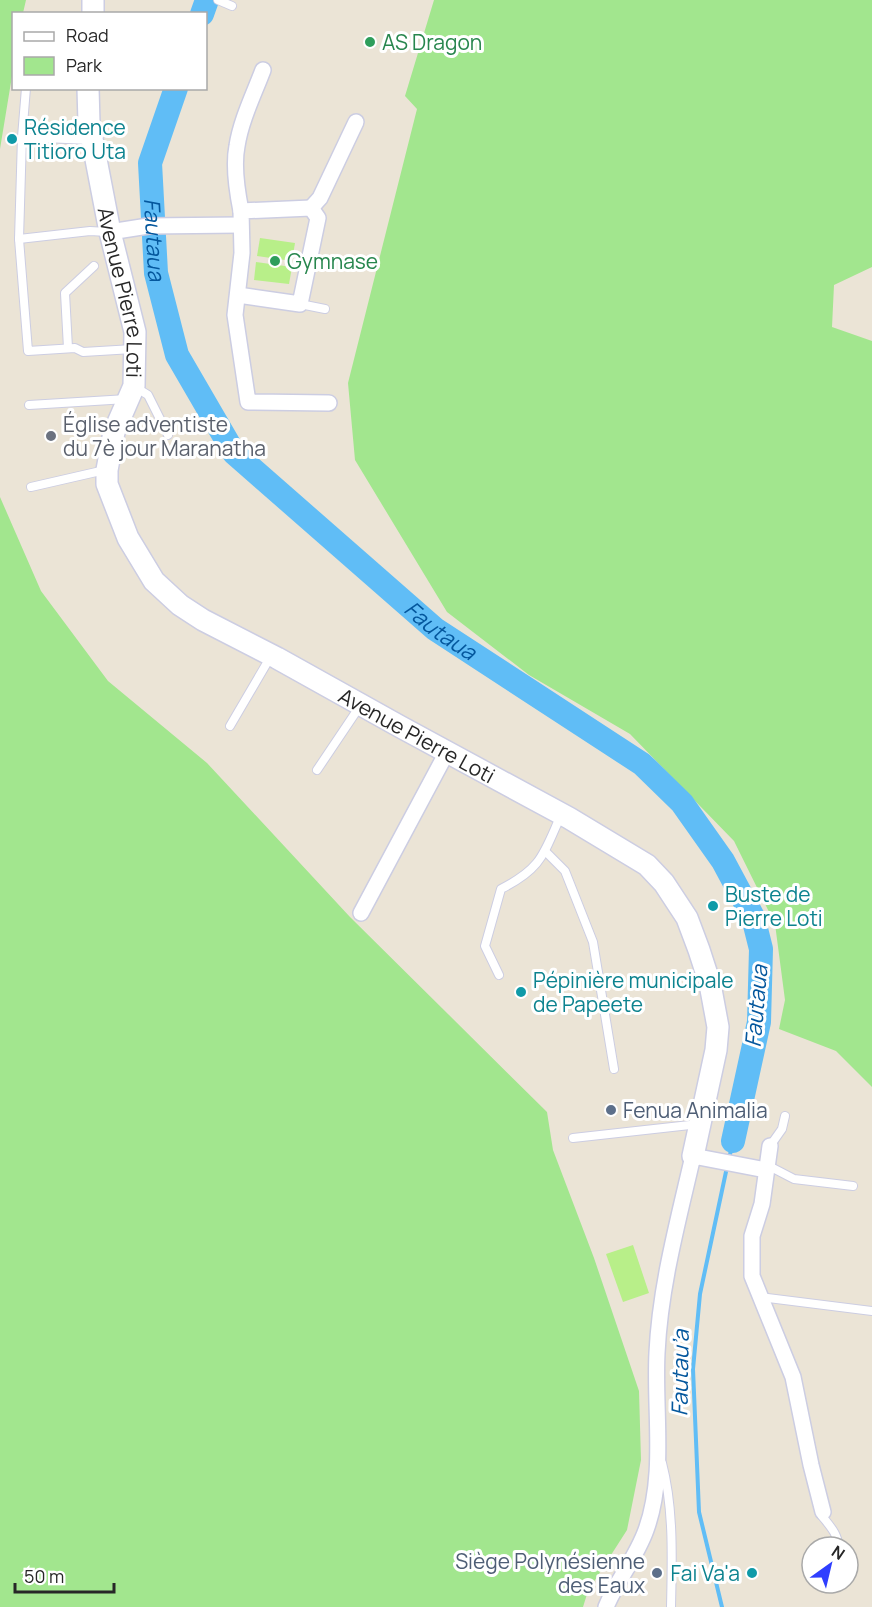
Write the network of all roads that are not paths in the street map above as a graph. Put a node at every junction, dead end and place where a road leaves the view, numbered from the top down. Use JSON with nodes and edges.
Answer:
{"nodes":[{"id":1,"x":218,"y":0,"type":"edge"},
{"id":2,"x":232,"y":6,"type":"dead end"},
{"id":3,"x":263,"y":70,"type":"dead end"},
{"id":4,"x":26,"y":90,"type":"edge"},
{"id":5,"x":88,"y":90,"type":"edge"},
{"id":6,"x":356,"y":122,"type":"dead end"},
{"id":7,"x":22,"y":137,"type":"junction"},
{"id":8,"x":93,"y":140,"type":"junction"},
{"id":9,"x":311,"y":208,"type":"junction"},
{"id":10,"x":240,"y":218,"type":"junction"},
{"id":11,"x":110,"y":232,"type":"junction"},
{"id":12,"x":19,"y":239,"type":"junction"},
{"id":13,"x":94,"y":266,"type":"dead end"},
{"id":14,"x":238,"y":295,"type":"junction"},
{"id":15,"x":300,"y":304,"type":"junction"},
{"id":16,"x":325,"y":309,"type":"dead end"},
{"id":17,"x":68,"y":348,"type":"junction"},
{"id":18,"x":135,"y":348,"type":"junction"},
{"id":19,"x":131,"y":392,"type":"junction"},
{"id":20,"x":329,"y":404,"type":"dead end"},
{"id":21,"x":29,"y":405,"type":"dead end"},
{"id":22,"x":168,"y":435,"type":"dead end"},
{"id":23,"x":107,"y":470,"type":"junction"},
{"id":24,"x":31,"y":488,"type":"dead end"},
{"id":25,"x":272,"y":655,"type":"junction"},
{"id":26,"x":361,"y":705,"type":"junction"},
{"id":27,"x":230,"y":726,"type":"dead end"},
{"id":28,"x":447,"y":752,"type":"junction"},
{"id":29,"x":317,"y":770,"type":"dead end"},
{"id":30,"x":561,"y":813,"type":"junction"},
{"id":31,"x":545,"y":851,"type":"junction"},
{"id":32,"x":361,"y":913,"type":"dead end"},
{"id":33,"x":499,"y":975,"type":"dead end"},
{"id":34,"x":615,"y":1069,"type":"dead end"},
{"id":35,"x":785,"y":1116,"type":"dead end"},
{"id":36,"x":700,"y":1124,"type":"junction"},
{"id":37,"x":573,"y":1138,"type":"dead end"},
{"id":38,"x":770,"y":1146,"type":"joint"},
{"id":39,"x":693,"y":1156,"type":"junction"},
{"id":40,"x":766,"y":1167,"type":"junction"},
{"id":41,"x":853,"y":1186,"type":"dead end"},
{"id":42,"x":760,"y":1298,"type":"junction"},
{"id":43,"x":872,"y":1311,"type":"edge"},
{"id":44,"x":656,"y":1444,"type":"junction"},
{"id":45,"x":823,"y":1512,"type":"joint"},
{"id":46,"x":835,"y":1535,"type":"edge"},
{"id":47,"x":606,"y":1607,"type":"edge"},
{"id":48,"x":671,"y":1607,"type":"edge"}],
"edges":[{"from":1,"to":2,"type":"lane"},
{"from":3,"to":10,"type":"street"},
{"from":4,"to":7,"type":"lane"},
{"from":5,"to":8,"type":"main road","name":"Avenue Pierre Loti"},
{"from":6,"to":9,"type":"street"},
{"from":7,"to":8,"type":"lane"},
{"from":7,"to":12,"type":"lane"},
{"from":8,"to":11,"type":"main road","name":"Avenue Pierre Loti"},
{"from":9,"to":10,"type":"street"},
{"from":9,"to":15,"type":"street"},
{"from":10,"to":11,"type":"street"},
{"from":10,"to":14,"type":"street"},
{"from":11,"to":12,"type":"lane"},
{"from":11,"to":18,"type":"main road","name":"Avenue Pierre Loti"},
{"from":12,"to":17,"type":"lane"},
{"from":13,"to":17,"type":"lane"},
{"from":14,"to":15,"type":"street"},
{"from":14,"to":20,"type":"street"},
{"from":15,"to":16,"type":"lane"},
{"from":17,"to":18,"type":"lane"},
{"from":18,"to":19,"type":"main road","name":"Avenue Pierre Loti"},
{"from":19,"to":21,"type":"lane"},
{"from":19,"to":22,"type":"lane"},
{"from":19,"to":23,"type":"main road","name":"Avenue Pierre Loti"},
{"from":23,"to":24,"type":"lane"},
{"from":23,"to":25,"type":"main road","name":"Avenue Pierre Loti"},
{"from":25,"to":26,"type":"main road","name":"Avenue Pierre Loti"},
{"from":25,"to":27,"type":"lane"},
{"from":26,"to":28,"type":"main road","name":"Avenue Pierre Loti"},
{"from":26,"to":29,"type":"lane"},
{"from":28,"to":30,"type":"main road","name":"Avenue Pierre Loti"},
{"from":28,"to":32,"type":"street"},
{"from":30,"to":31,"type":"lane"},
{"from":30,"to":36,"type":"main road","name":"Avenue Pierre Loti"},
{"from":31,"to":33,"type":"lane"},
{"from":31,"to":34,"type":"lane"},
{"from":35,"to":38,"type":"lane"},
{"from":36,"to":37,"type":"lane"},
{"from":36,"to":39,"type":"main road","name":"Avenue Pierre Loti"},
{"from":38,"to":40,"type":"street"},
{"from":39,"to":40,"type":"street"},
{"from":39,"to":44,"type":"street","name":"Avenue Pierre Loti"},
{"from":40,"to":41,"type":"lane"},
{"from":40,"to":42,"type":"street"},
{"from":42,"to":43,"type":"lane"},
{"from":42,"to":45,"type":"street"},
{"from":44,"to":47,"type":"street","name":"Avenue Pierre Loti"},
{"from":44,"to":48,"type":"lane"},
{"from":45,"to":46,"type":"lane"}]}
